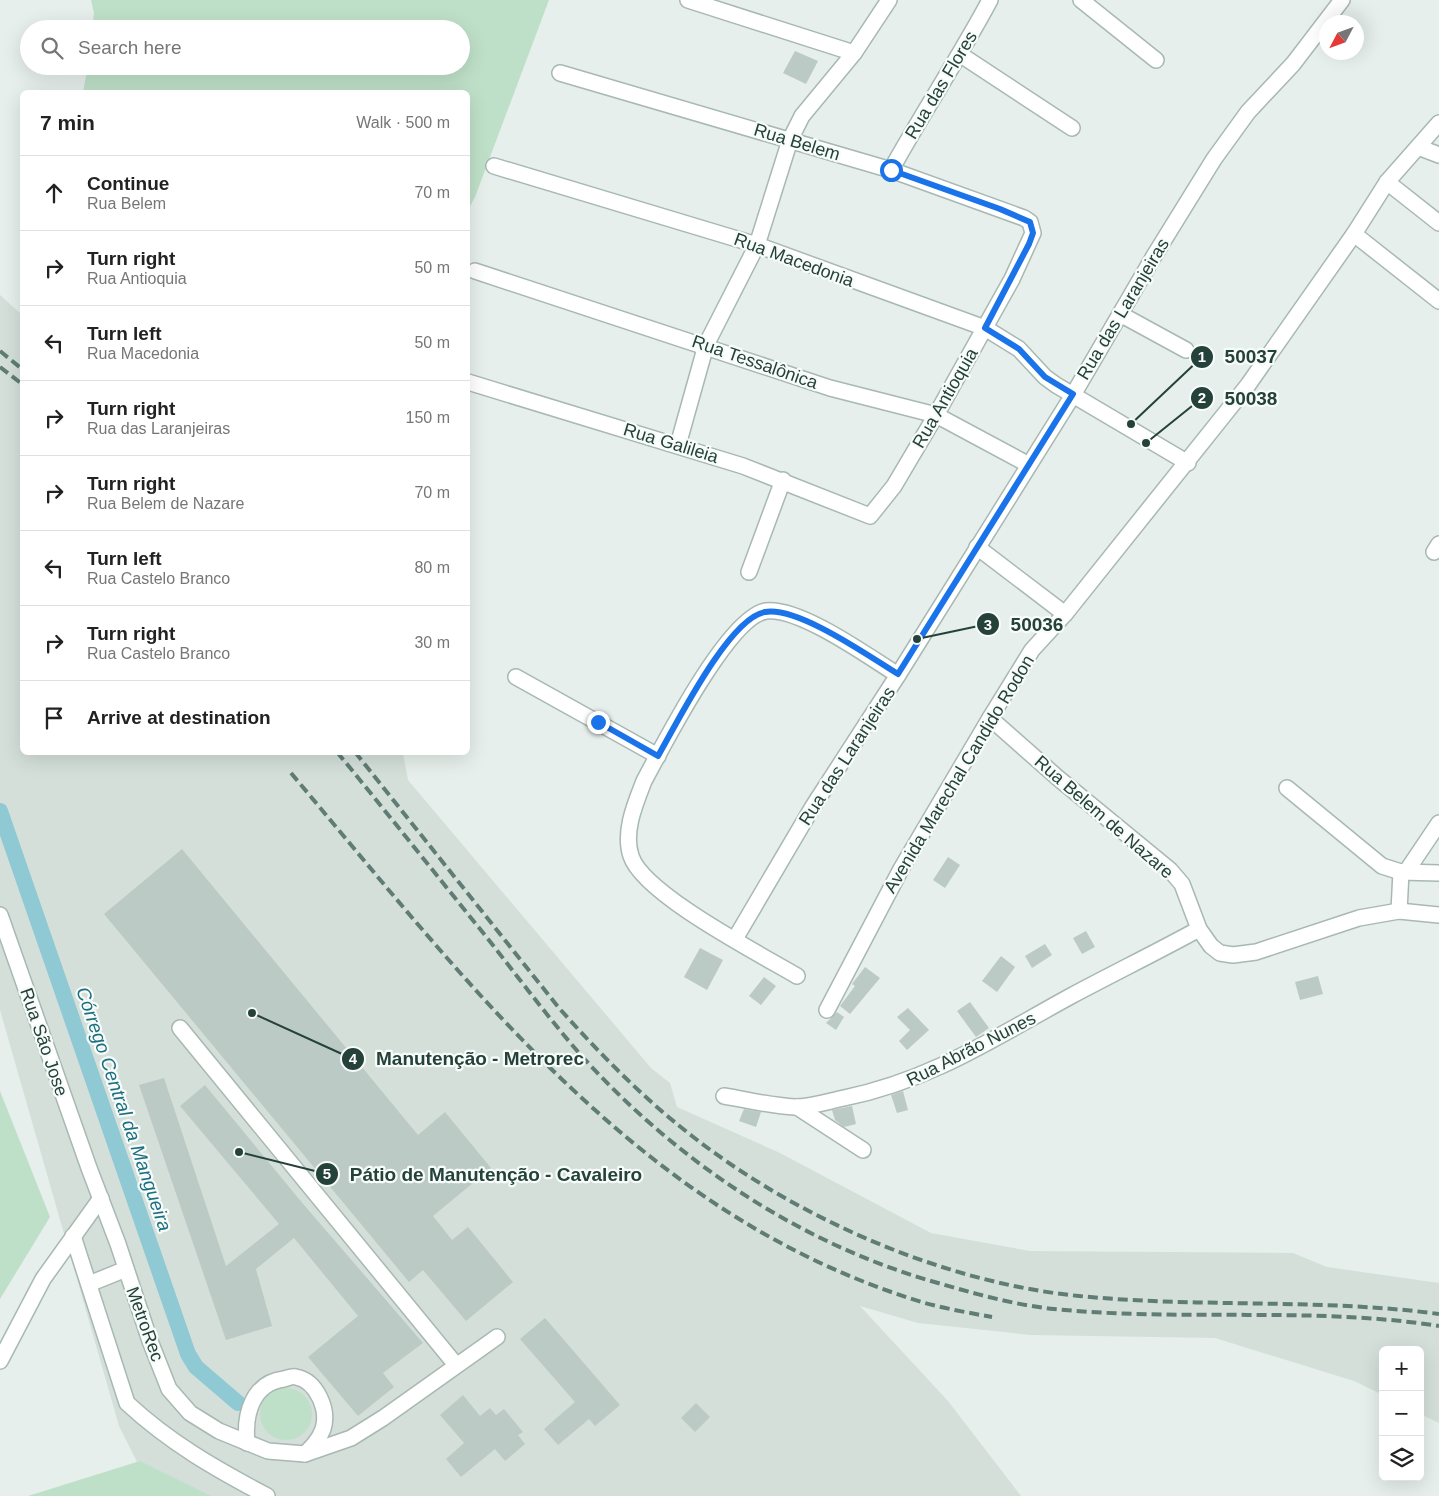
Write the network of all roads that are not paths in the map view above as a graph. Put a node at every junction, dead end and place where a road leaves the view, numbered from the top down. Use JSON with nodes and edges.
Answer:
{"nodes":[{"id":1,"x":688,"y":0,"type":"edge"},
{"id":2,"x":889,"y":0,"type":"edge"},
{"id":3,"x":990,"y":0,"type":"edge"},
{"id":4,"x":1081,"y":0,"type":"edge"},
{"id":5,"x":1342,"y":0,"type":"edge"},
{"id":6,"x":854,"y":53,"type":"junction"},
{"id":7,"x":961,"y":55,"type":"junction"},
{"id":8,"x":1156,"y":60,"type":"dead end"},
{"id":9,"x":560,"y":73,"type":"dead end"},
{"id":10,"x":1439,"y":124,"type":"edge"},
{"id":11,"x":1072,"y":128,"type":"dead end"},
{"id":12,"x":790,"y":140,"type":"junction"},
{"id":13,"x":1418,"y":147,"type":"junction"},
{"id":14,"x":1439,"y":155,"type":"edge"},
{"id":15,"x":494,"y":166,"type":"dead end"},
{"id":16,"x":891,"y":170,"type":"junction"},
{"id":17,"x":1387,"y":182,"type":"junction"},
{"id":18,"x":1030,"y":222,"type":"joint"},
{"id":19,"x":1439,"y":223,"type":"edge"},
{"id":20,"x":1354,"y":234,"type":"junction"},
{"id":21,"x":757,"y":245,"type":"junction"},
{"id":22,"x":475,"y":270,"type":"dead end"},
{"id":23,"x":1439,"y":301,"type":"edge"},
{"id":24,"x":1120,"y":314,"type":"junction"},
{"id":25,"x":985,"y":328,"type":"junction"},
{"id":26,"x":706,"y":346,"type":"junction"},
{"id":27,"x":1186,"y":350,"type":"dead end"},
{"id":28,"x":470,"y":383,"type":"edge"},
{"id":29,"x":1073,"y":394,"type":"junction"},
{"id":30,"x":936,"y":415,"type":"junction"},
{"id":31,"x":678,"y":445,"type":"junction"},
{"id":32,"x":1188,"y":463,"type":"junction"},
{"id":33,"x":1029,"y":465,"type":"junction"},
{"id":34,"x":783,"y":480,"type":"junction"},
{"id":35,"x":870,"y":516,"type":"joint"},
{"id":36,"x":977,"y":547,"type":"junction"},
{"id":37,"x":749,"y":572,"type":"dead end"},
{"id":38,"x":1065,"y":614,"type":"junction"},
{"id":39,"x":898,"y":674,"type":"junction"},
{"id":40,"x":516,"y":677,"type":"dead end"},
{"id":41,"x":990,"y":718,"type":"junction"},
{"id":42,"x":658,"y":756,"type":"junction"},
{"id":43,"x":1287,"y":788,"type":"dead end"},
{"id":44,"x":1439,"y":822,"type":"edge"},
{"id":45,"x":1403,"y":872,"type":"junction"},
{"id":46,"x":1439,"y":873,"type":"edge"},
{"id":47,"x":1399,"y":911,"type":"junction"},
{"id":48,"x":0,"y":915,"type":"edge"},
{"id":49,"x":1439,"y":915,"type":"edge"},
{"id":50,"x":1199,"y":929,"type":"junction"},
{"id":51,"x":736,"y":939,"type":"junction"},
{"id":52,"x":797,"y":976,"type":"dead end"},
{"id":53,"x":827,"y":1010,"type":"dead end"},
{"id":54,"x":180,"y":1028,"type":"dead end"},
{"id":55,"x":724,"y":1096,"type":"dead end"},
{"id":56,"x":797,"y":1107,"type":"junction"},
{"id":57,"x":863,"y":1150,"type":"dead end"},
{"id":58,"x":89,"y":1168,"type":"joint"},
{"id":59,"x":101,"y":1198,"type":"junction"},
{"id":60,"x":73,"y":1236,"type":"junction"},
{"id":61,"x":126,"y":1269,"type":"junction"},
{"id":62,"x":90,"y":1284,"type":"junction"},
{"id":63,"x":497,"y":1337,"type":"dead end"},
{"id":64,"x":0,"y":1361,"type":"edge"},
{"id":65,"x":456,"y":1365,"type":"junction"},
{"id":66,"x":247,"y":1443,"type":"junction"},
{"id":67,"x":305,"y":1454,"type":"junction"},
{"id":68,"x":267,"y":1496,"type":"edge"}],
"edges":[{"from":1,"to":6,"type":"street"},
{"from":2,"to":6,"type":"street"},
{"from":3,"to":7,"type":"street","name":"Rua das Flores"},
{"from":4,"to":8,"type":"street"},
{"from":5,"to":24,"type":"street","name":"Rua das Laranjeiras"},
{"from":6,"to":12,"type":"street"},
{"from":7,"to":11,"type":"street"},
{"from":7,"to":16,"type":"street","name":"Rua das Flores"},
{"from":9,"to":12,"type":"street","name":"Rua Belem"},
{"from":10,"to":13,"type":"street","name":"Avenida Marechal Candido Rodon"},
{"from":12,"to":16,"type":"street","name":"Rua Belem"},
{"from":12,"to":21,"type":"street"},
{"from":13,"to":14,"type":"street"},
{"from":13,"to":17,"type":"street","name":"Avenida Marechal Candido Rodon"},
{"from":15,"to":21,"type":"street","name":"Rua Macedonia"},
{"from":16,"to":18,"type":"street","name":"Rua Belem"},
{"from":17,"to":19,"type":"street"},
{"from":17,"to":20,"type":"street","name":"Avenida Marechal Candido Rodon"},
{"from":18,"to":25,"type":"street","name":"Rua Antioquia"},
{"from":20,"to":23,"type":"street"},
{"from":20,"to":32,"type":"street","name":"Avenida Marechal Candido Rodon"},
{"from":21,"to":25,"type":"street","name":"Rua Macedonia"},
{"from":21,"to":26,"type":"street"},
{"from":22,"to":26,"type":"street","name":"Rua Tessalônica"},
{"from":24,"to":27,"type":"street"},
{"from":24,"to":29,"type":"street","name":"Rua das Laranjeiras"},
{"from":25,"to":29,"type":"street","name":"Rua Macedonia"},
{"from":25,"to":30,"type":"street","name":"Rua Antioquia"},
{"from":26,"to":30,"type":"street","name":"Rua Tessalônica"},
{"from":26,"to":31,"type":"street"},
{"from":28,"to":31,"type":"street","name":"Rua Galileia"},
{"from":29,"to":32,"type":"street","name":"Rua Macedonia"},
{"from":29,"to":33,"type":"street","name":"Rua das Laranjeiras"},
{"from":30,"to":33,"type":"street","name":"Rua Tessalônica"},
{"from":30,"to":35,"type":"street","name":"Rua Antioquia"},
{"from":31,"to":34,"type":"street","name":"Rua Galileia"},
{"from":32,"to":38,"type":"street","name":"Avenida Marechal Candido Rodon"},
{"from":33,"to":36,"type":"street","name":"Rua das Laranjeiras"},
{"from":34,"to":35,"type":"street","name":"Rua Galileia"},
{"from":34,"to":37,"type":"street"},
{"from":36,"to":38,"type":"street"},
{"from":36,"to":39,"type":"street","name":"Rua das Laranjeiras"},
{"from":38,"to":41,"type":"street","name":"Avenida Marechal Candido Rodon"},
{"from":39,"to":42,"type":"street"},
{"from":39,"to":51,"type":"street","name":"Rua das Laranjeiras"},
{"from":40,"to":42,"type":"street"},
{"from":41,"to":50,"type":"street","name":"Rua Belem de Nazare"},
{"from":41,"to":53,"type":"street","name":"Avenida Marechal Candido Rodon"},
{"from":42,"to":51,"type":"street"},
{"from":43,"to":45,"type":"street"},
{"from":44,"to":45,"type":"street"},
{"from":45,"to":46,"type":"street"},
{"from":45,"to":47,"type":"street"},
{"from":47,"to":49,"type":"street","name":"Rua Belem de Nazare"},
{"from":47,"to":50,"type":"street","name":"Rua Belem de Nazare"},
{"from":48,"to":58,"type":"street","name":"Rua São Jose"},
{"from":50,"to":56,"type":"street","name":"Rua Abrão Nunes"},
{"from":51,"to":52,"type":"street"},
{"from":54,"to":65,"type":"street"},
{"from":55,"to":56,"type":"street","name":"Rua Abrão Nunes"},
{"from":56,"to":57,"type":"street"},
{"from":58,"to":59,"type":"street","name":"MetroRec"},
{"from":59,"to":60,"type":"street"},
{"from":59,"to":61,"type":"street","name":"MetroRec"},
{"from":60,"to":62,"type":"street"},
{"from":60,"to":64,"type":"street"},
{"from":61,"to":62,"type":"street"},
{"from":61,"to":66,"type":"street","name":"MetroRec"},
{"from":62,"to":68,"type":"street"},
{"from":63,"to":65,"type":"street","name":"MetroRec"},
{"from":65,"to":67,"type":"street","name":"MetroRec"},
{"from":66,"to":67,"type":"street","name":"MetroRec"},
{"from":66,"to":67,"type":"street"}]}
